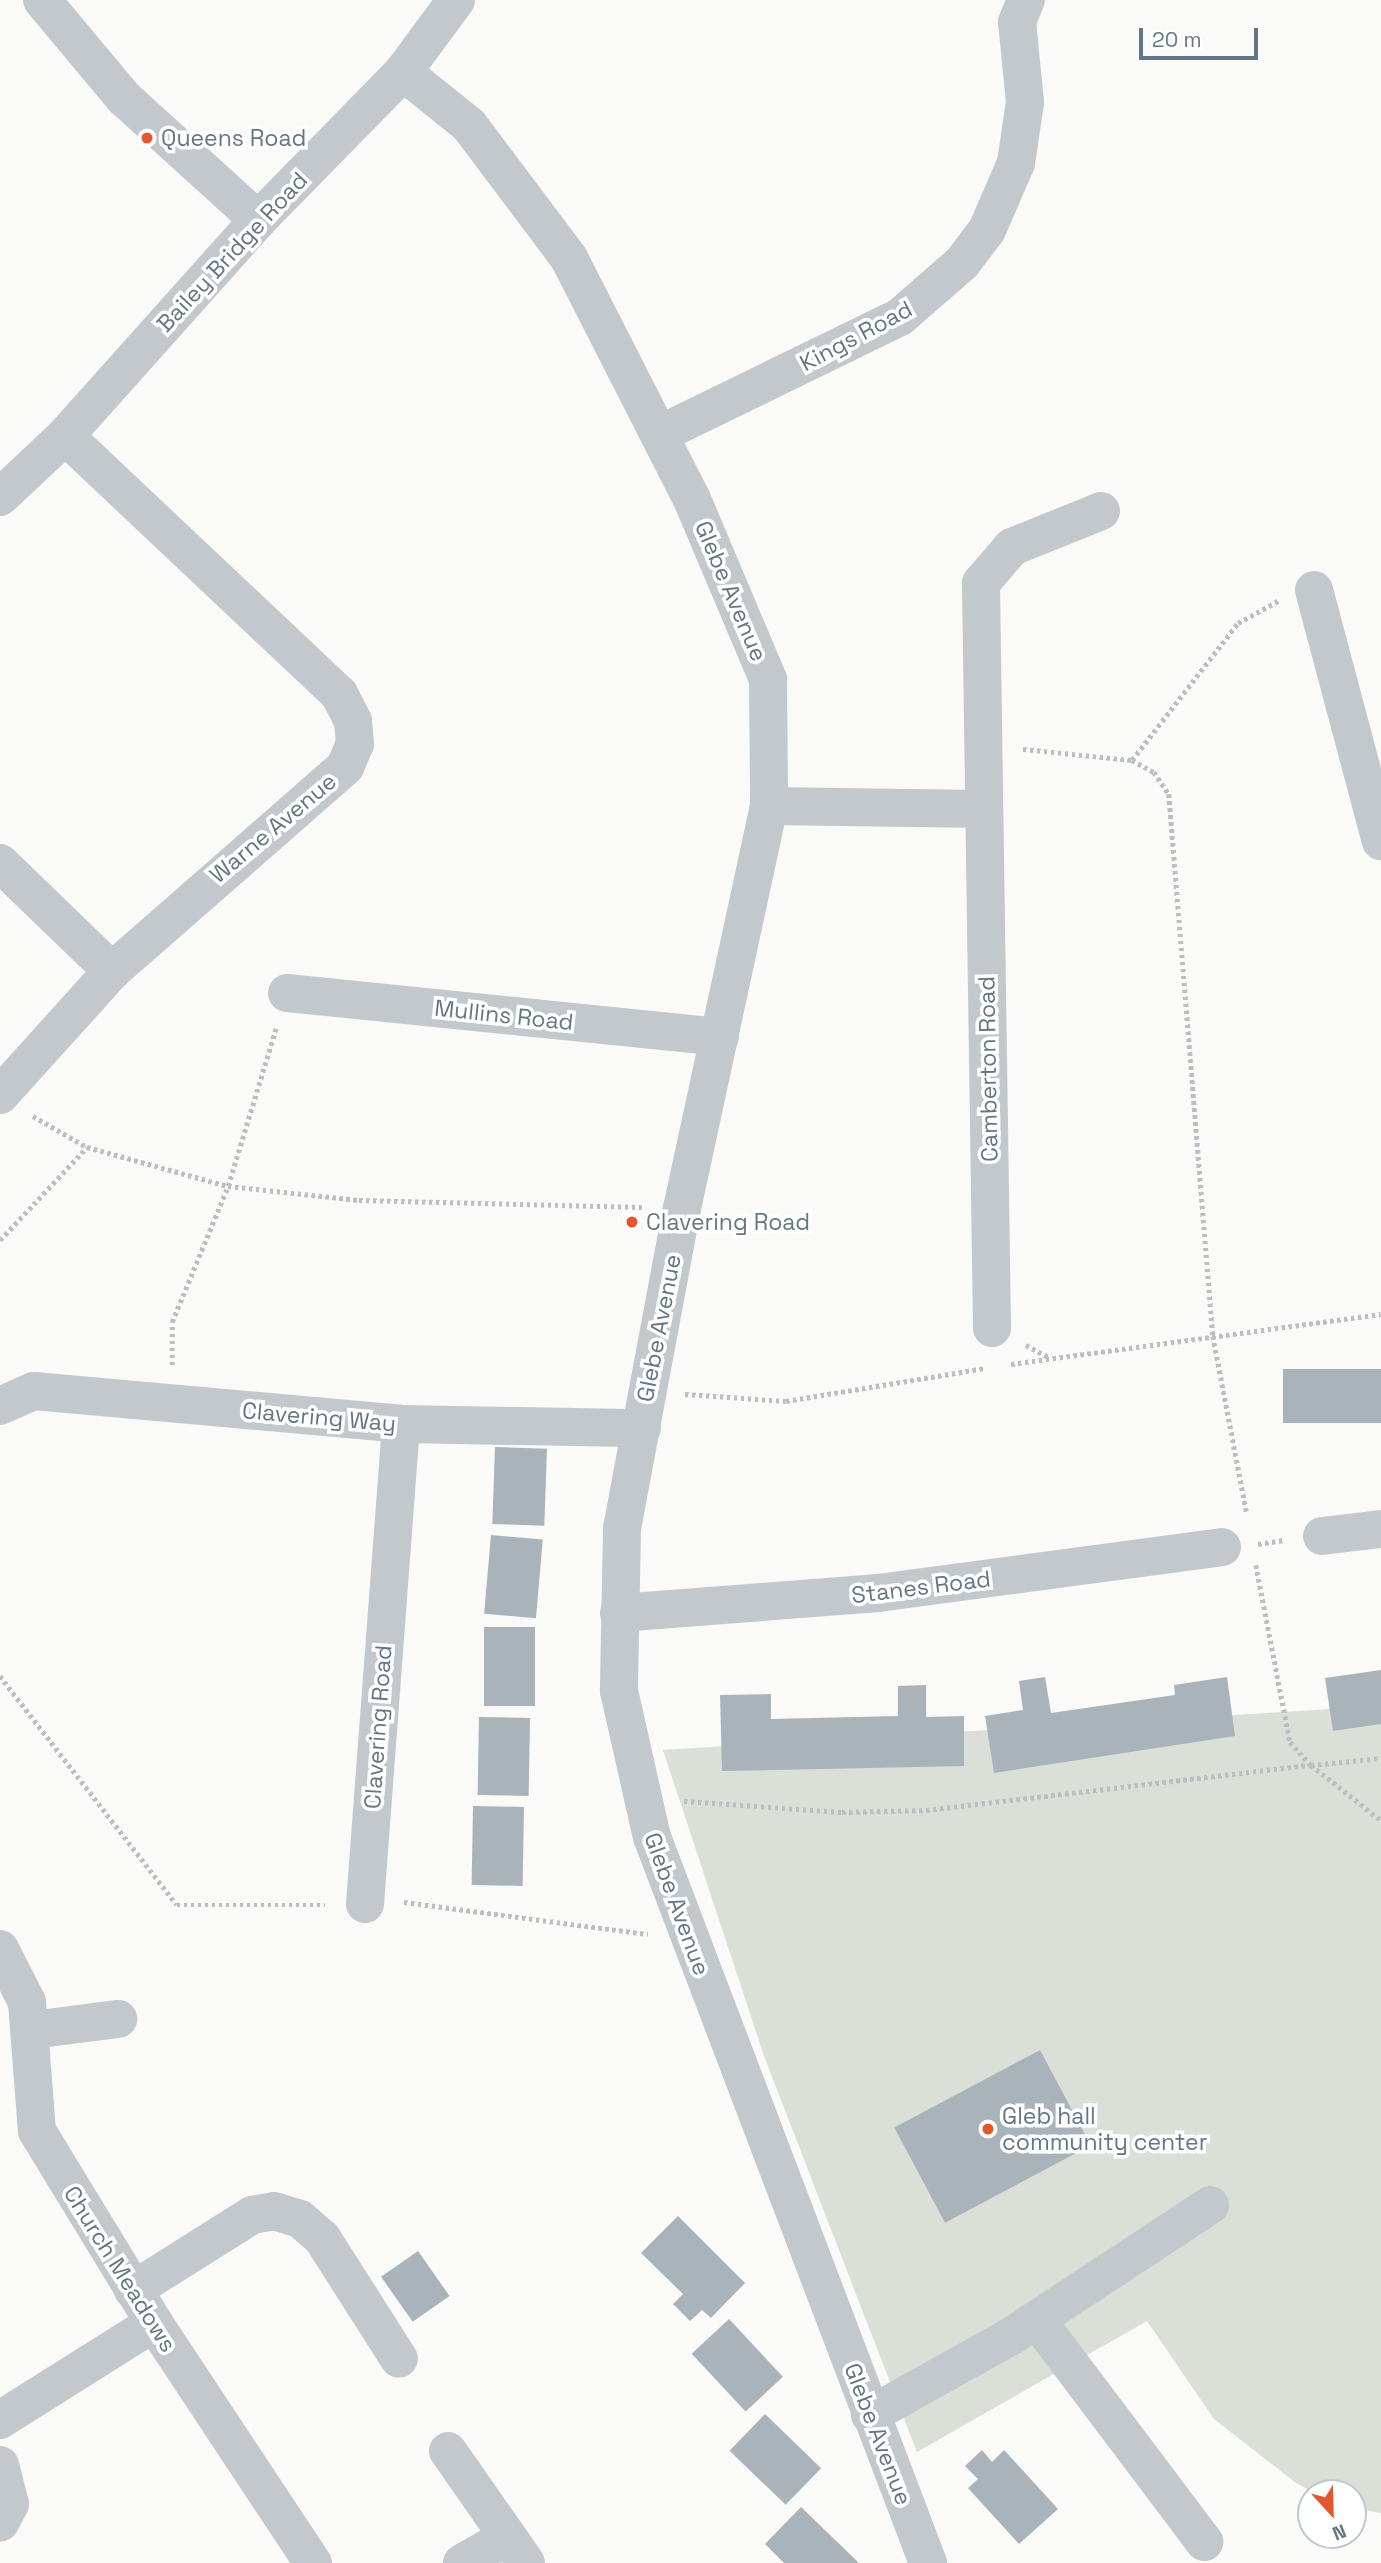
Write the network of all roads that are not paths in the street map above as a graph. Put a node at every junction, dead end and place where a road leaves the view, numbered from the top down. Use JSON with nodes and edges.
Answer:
{"nodes":[{"id":1,"x":42,"y":0,"type":"edge"},
{"id":2,"x":456,"y":0,"type":"edge"},
{"id":3,"x":1014,"y":7,"type":"edge"},
{"id":4,"x":403,"y":72,"type":"junction"},
{"id":5,"x":258,"y":220,"type":"junction"},
{"id":6,"x":660,"y":434,"type":"junction"},
{"id":7,"x":65,"y":436,"type":"junction"},
{"id":8,"x":0,"y":496,"type":"edge"},
{"id":9,"x":1101,"y":511,"type":"dead end"},
{"id":10,"x":1314,"y":590,"type":"road end"},
{"id":11,"x":769,"y":806,"type":"junction"},
{"id":12,"x":982,"y":809,"type":"junction"},
{"id":13,"x":1381,"y":841,"type":"edge"},
{"id":14,"x":0,"y":863,"type":"edge"},
{"id":15,"x":112,"y":971,"type":"junction"},
{"id":16,"x":287,"y":993,"type":"road end"},
{"id":17,"x":720,"y":1037,"type":"junction"},
{"id":18,"x":3,"y":1092,"type":"edge"},
{"id":19,"x":992,"y":1328,"type":"dead end"},
{"id":20,"x":0,"y":1406,"type":"edge"},
{"id":21,"x":401,"y":1424,"type":"junction"},
{"id":22,"x":642,"y":1428,"type":"junction"},
{"id":23,"x":1381,"y":1529,"type":"edge"},
{"id":24,"x":1322,"y":1536,"type":"road end"},
{"id":25,"x":1241,"y":1541,"type":"road end"},
{"id":26,"x":619,"y":1613,"type":"junction"},
{"id":27,"x":365,"y":1904,"type":"road end"},
{"id":28,"x":0,"y":1949,"type":"edge"},
{"id":29,"x":118,"y":2018,"type":"dead end"},
{"id":30,"x":32,"y":2031,"type":"junction"},
{"id":31,"x":1210,"y":2205,"type":"dead end"},
{"id":32,"x":133,"y":2290,"type":"junction"},
{"id":33,"x":1037,"y":2320,"type":"junction"},
{"id":34,"x":153,"y":2323,"type":"junction"},
{"id":35,"x":398,"y":2359,"type":"dead end"},
{"id":36,"x":870,"y":2415,"type":"junction"},
{"id":37,"x":0,"y":2420,"type":"edge"},
{"id":38,"x":448,"y":2451,"type":"dead end"},
{"id":39,"x":0,"y":2465,"type":"edge"},
{"id":40,"x":0,"y":2523,"type":"edge"},
{"id":41,"x":1204,"y":2542,"type":"dead end"},
{"id":42,"x":515,"y":2551,"type":"edge"},
{"id":43,"x":313,"y":2563,"type":"edge"},
{"id":44,"x":462,"y":2563,"type":"edge"},
{"id":45,"x":928,"y":2563,"type":"edge"}],
"edges":[{"from":1,"to":5,"type":"street"},
{"from":2,"to":4,"type":"street","name":"Bailey Bridge Road"},
{"from":3,"to":6,"type":"street","name":"Kings Road"},
{"from":4,"to":5,"type":"street","name":"Bailey Bridge Road"},
{"from":4,"to":6,"type":"street","name":"Glebe Avenue"},
{"from":5,"to":7,"type":"street","name":"Bailey Bridge Road"},
{"from":6,"to":11,"type":"street","name":"Glebe Avenue"},
{"from":7,"to":8,"type":"street","name":"Bailey Bridge Road"},
{"from":7,"to":15,"type":"street","name":"Warne Avenue"},
{"from":9,"to":12,"type":"street","name":"Camberton Road"},
{"from":10,"to":13,"type":"street"},
{"from":11,"to":12,"type":"street"},
{"from":11,"to":17,"type":"street","name":"Glebe Avenue"},
{"from":12,"to":19,"type":"street","name":"Camberton Road"},
{"from":14,"to":15,"type":"street"},
{"from":15,"to":18,"type":"street","name":"Warne Avenue"},
{"from":16,"to":17,"type":"street","name":"Mullins Road"},
{"from":17,"to":22,"type":"street","name":"Glebe Avenue"},
{"from":20,"to":21,"type":"street","name":"Clavering Way"},
{"from":21,"to":22,"type":"street","name":"Clavering Way"},
{"from":21,"to":27,"type":"street","name":"Clavering Road"},
{"from":22,"to":26,"type":"street","name":"Glebe Avenue"},
{"from":23,"to":24,"type":"street"},
{"from":25,"to":26,"type":"street","name":"Stanes Road"},
{"from":26,"to":36,"type":"street","name":"Glebe Avenue"},
{"from":28,"to":30,"type":"street","name":"Church Meadows"},
{"from":29,"to":30,"type":"street"},
{"from":30,"to":32,"type":"street","name":"Church Meadows"},
{"from":31,"to":33,"type":"street"},
{"from":32,"to":34,"type":"street","name":"Church Meadows"},
{"from":32,"to":35,"type":"street"},
{"from":33,"to":36,"type":"street"},
{"from":33,"to":41,"type":"street"},
{"from":34,"to":37,"type":"street"},
{"from":34,"to":43,"type":"street","name":"Church Meadows"},
{"from":36,"to":45,"type":"street","name":"Glebe Avenue"},
{"from":38,"to":42,"type":"street"},
{"from":39,"to":40,"type":"street"},
{"from":42,"to":44,"type":"street"}]}
